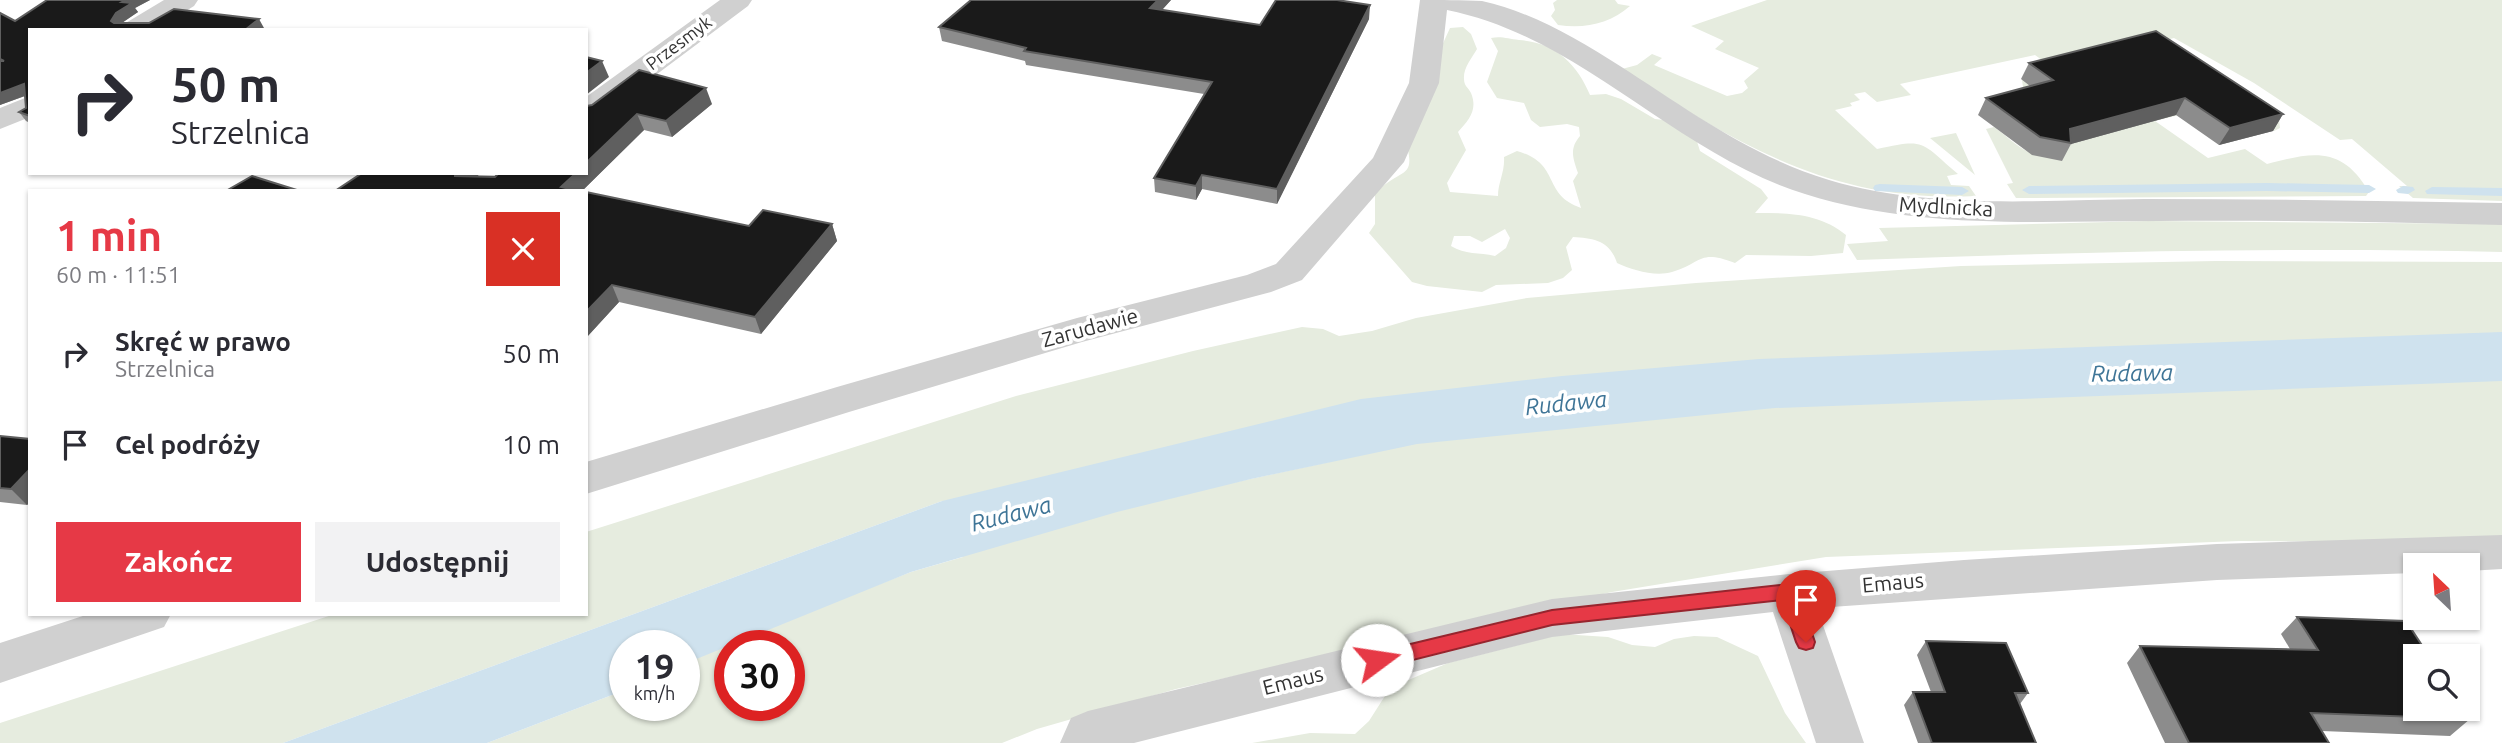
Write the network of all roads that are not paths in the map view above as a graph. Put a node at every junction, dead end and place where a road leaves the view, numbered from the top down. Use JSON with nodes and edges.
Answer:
{"nodes":[{"id":1,"x":184,"y":0,"type":"edge"},
{"id":2,"x":738,"y":0,"type":"edge"},
{"id":3,"x":1436,"y":0,"type":"edge"},
{"id":4,"x":137,"y":28,"type":"edge"},
{"id":5,"x":28,"y":107,"type":"edge"},
{"id":6,"x":588,"y":111,"type":"edge"},
{"id":7,"x":0,"y":120,"type":"edge"},
{"id":8,"x":2502,"y":214,"type":"edge"},
{"id":9,"x":588,"y":477,"type":"edge"},
{"id":10,"x":2502,"y":552,"type":"edge"},
{"id":11,"x":1789,"y":592,"type":"junction"},
{"id":12,"x":142,"y":616,"type":"edge"},
{"id":13,"x":0,"y":663,"type":"edge"},
{"id":14,"x":1086,"y":738,"type":"edge"},
{"id":15,"x":1840,"y":743,"type":"edge"}],
"edges":[{"from":1,"to":4,"type":"street"},
{"from":2,"to":6,"type":"street","name":"Przesmyk"},
{"from":3,"to":8,"type":"street","name":"Mydlnicka"},
{"from":3,"to":9,"type":"street","name":"Zarudawie"},
{"from":5,"to":7,"type":"street"},
{"from":10,"to":11,"type":"street","name":"Emaus"},
{"from":11,"to":14,"type":"street","name":"Emaus"},
{"from":11,"to":15,"type":"street"},
{"from":12,"to":13,"type":"street"}]}
